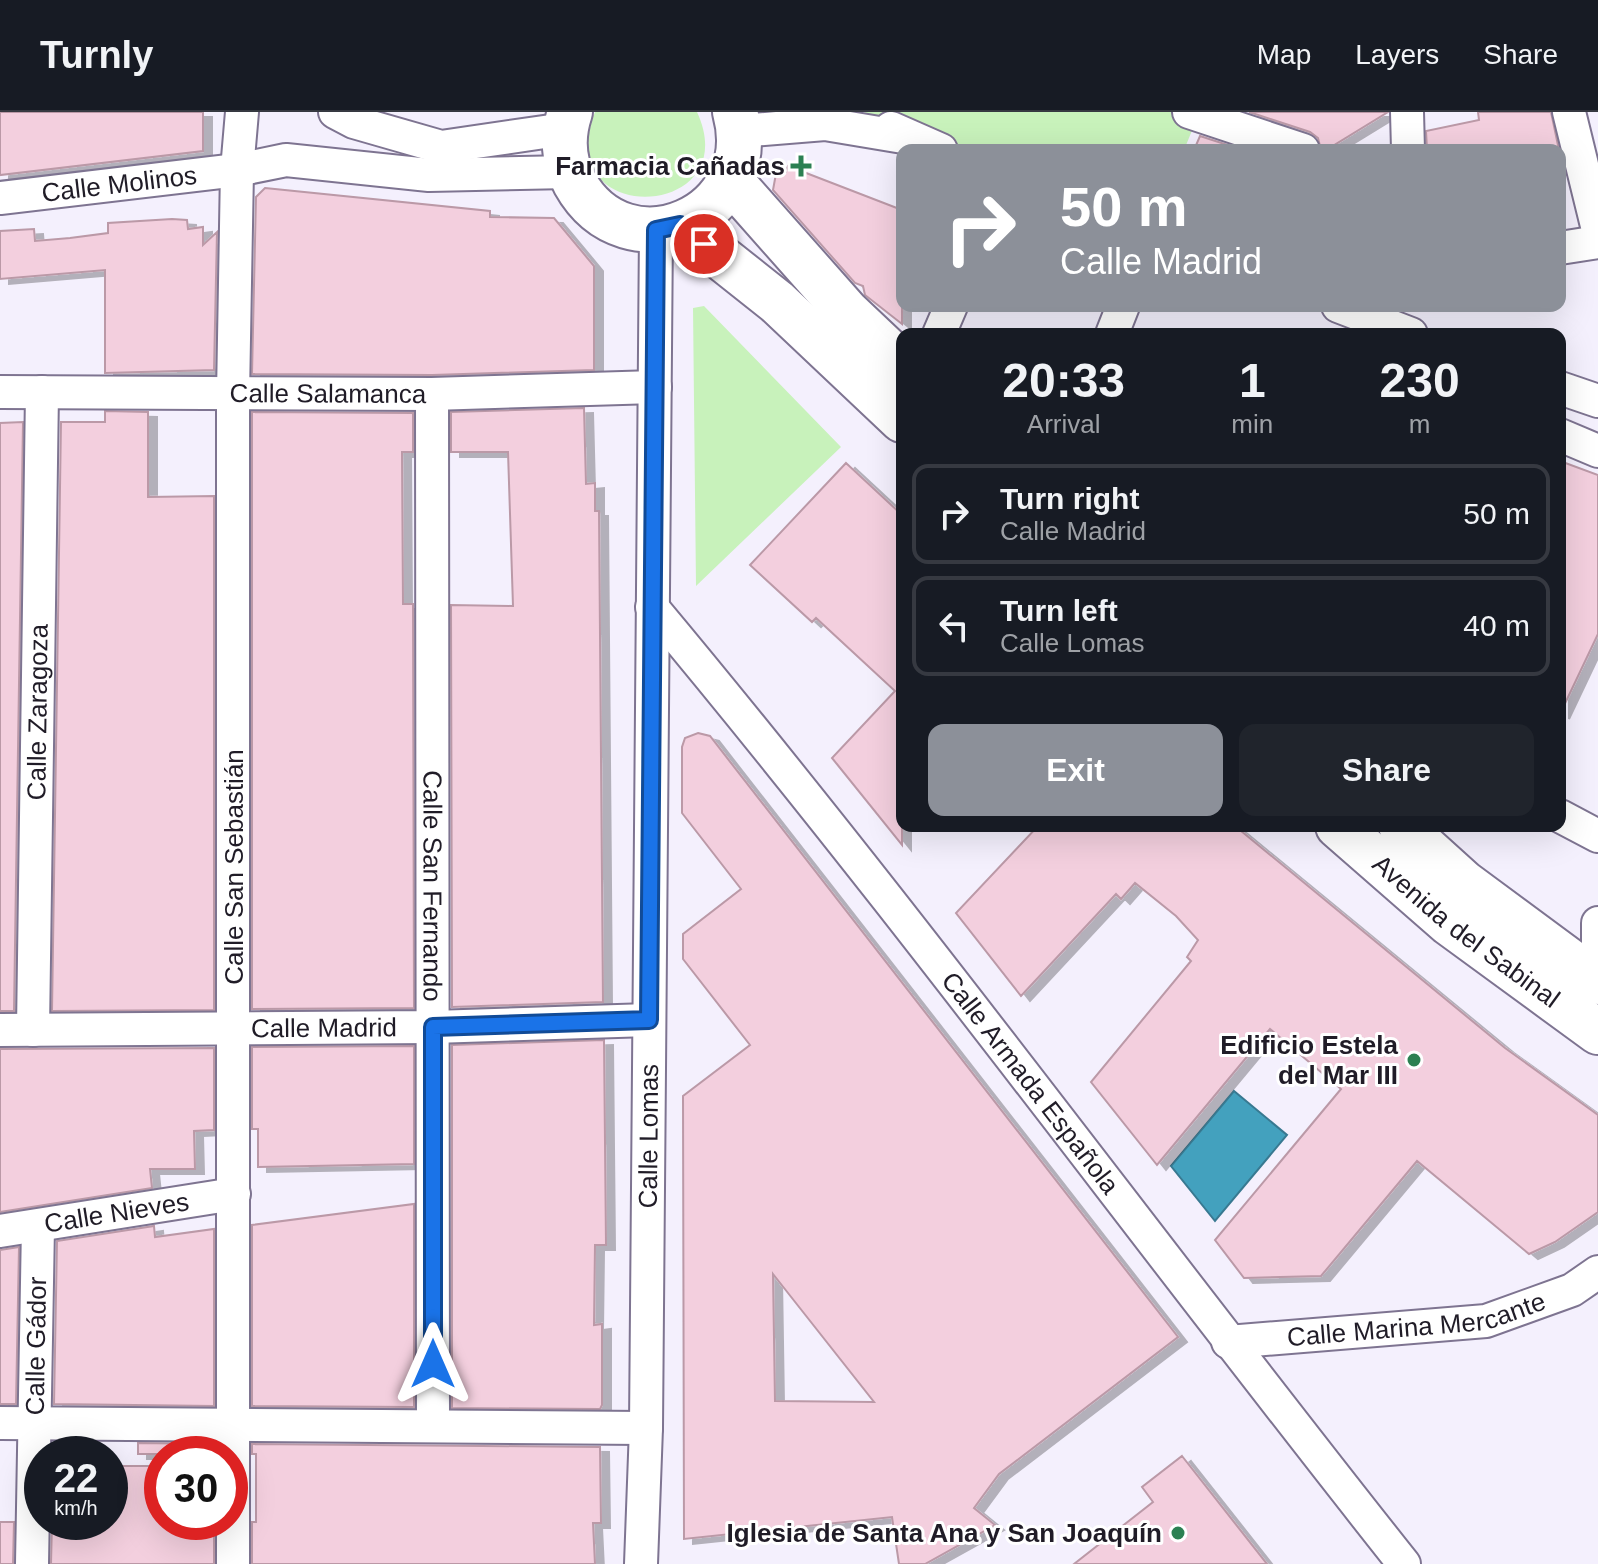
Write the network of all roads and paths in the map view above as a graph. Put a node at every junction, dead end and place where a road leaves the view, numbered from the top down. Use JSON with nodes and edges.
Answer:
{"nodes":[{"id":1,"x":242,"y":112,"type":"edge"},
{"id":2,"x":335,"y":112,"type":"edge"},
{"id":3,"x":864,"y":112,"type":"edge"},
{"id":4,"x":1189,"y":112,"type":"edge"},
{"id":5,"x":1407,"y":112,"type":"edge"},
{"id":6,"x":1569,"y":112,"type":"edge"},
{"id":7,"x":566,"y":118,"type":"edge"},
{"id":8,"x":737,"y":121,"type":"edge"},
{"id":9,"x":909,"y":138,"type":"junction"},
{"id":10,"x":925,"y":144,"type":"edge"},
{"id":11,"x":1285,"y":144,"type":"edge"},
{"id":12,"x":1408,"y":144,"type":"edge"},
{"id":13,"x":237,"y":170,"type":"junction"},
{"id":14,"x":569,"y":172,"type":"junction"},
{"id":15,"x":731,"y":181,"type":"junction"},
{"id":16,"x":0,"y":198,"type":"edge"},
{"id":17,"x":668,"y":227,"type":"junction"},
{"id":18,"x":1598,"y":230,"type":"edge"},
{"id":19,"x":1598,"y":242,"type":"edge"},
{"id":20,"x":1566,"y":247,"type":"edge"},
{"id":21,"x":1355,"y":312,"type":"edge"},
{"id":22,"x":1390,"y":324,"type":"edge"},
{"id":23,"x":896,"y":358,"type":"edge"},
{"id":24,"x":655,"y":387,"type":"junction"},
{"id":25,"x":1566,"y":390,"type":"edge"},
{"id":26,"x":0,"y":392,"type":"edge"},
{"id":27,"x":42,"y":392,"type":"junction"},
{"id":28,"x":432,"y":394,"type":"junction"},
{"id":29,"x":233,"y":395,"type":"junction"},
{"id":30,"x":1598,"y":401,"type":"edge"},
{"id":31,"x":896,"y":414,"type":"edge"},
{"id":32,"x":1566,"y":438,"type":"edge"},
{"id":33,"x":1598,"y":451,"type":"edge"},
{"id":34,"x":652,"y":607,"type":"junction"},
{"id":35,"x":1566,"y":819,"type":"edge"},
{"id":36,"x":1345,"y":832,"type":"edge"},
{"id":37,"x":1408,"y":832,"type":"edge"},
{"id":38,"x":1598,"y":836,"type":"edge"},
{"id":39,"x":1598,"y":923,"type":"edge"},
{"id":40,"x":1598,"y":966,"type":"edge"},
{"id":41,"x":1598,"y":982,"type":"edge"},
{"id":42,"x":649,"y":1020,"type":"junction"},
{"id":43,"x":433,"y":1027,"type":"junction"},
{"id":44,"x":0,"y":1030,"type":"edge"},
{"id":45,"x":33,"y":1030,"type":"junction"},
{"id":46,"x":234,"y":1030,"type":"junction"},
{"id":47,"x":1598,"y":1032,"type":"edge"},
{"id":48,"x":234,"y":1194,"type":"junction"},
{"id":49,"x":38,"y":1226,"type":"junction"},
{"id":50,"x":0,"y":1231,"type":"edge"},
{"id":51,"x":1598,"y":1272,"type":"edge"},
{"id":52,"x":1228,"y":1342,"type":"junction"},
{"id":53,"x":0,"y":1423,"type":"edge"},
{"id":54,"x":36,"y":1424,"type":"junction"},
{"id":55,"x":233,"y":1426,"type":"junction"},
{"id":56,"x":433,"y":1426,"type":"junction"},
{"id":57,"x":646,"y":1428,"type":"junction"},
{"id":58,"x":32,"y":1564,"type":"edge"},
{"id":59,"x":233,"y":1564,"type":"edge"},
{"id":60,"x":641,"y":1564,"type":"edge"},
{"id":61,"x":1404,"y":1564,"type":"edge"}],
"edges":[{"from":1,"to":13,"type":"street","name":"Calle San Sebastián"},
{"from":2,"to":7,"type":"street"},
{"from":3,"to":9,"type":"street"},
{"from":4,"to":11,"type":"street"},
{"from":5,"to":12,"type":"street"},
{"from":6,"to":18,"type":"street"},
{"from":7,"to":14,"type":"main road"},
{"from":8,"to":9,"type":"street"},
{"from":8,"to":15,"type":"main road"},
{"from":9,"to":10,"type":"street"},
{"from":13,"to":14,"type":"street","name":"Calle Molinos"},
{"from":13,"to":16,"type":"street","name":"Calle Molinos"},
{"from":13,"to":29,"type":"street","name":"Calle San Sebastián"},
{"from":14,"to":17,"type":"main road"},
{"from":15,"to":17,"type":"main road"},
{"from":15,"to":23,"type":"main road"},
{"from":17,"to":24,"type":"street","name":"Calle Lomas"},
{"from":17,"to":31,"type":"main road"},
{"from":19,"to":20,"type":"street"},
{"from":21,"to":22,"type":"street"},
{"from":24,"to":28,"type":"street","name":"Calle Salamanca"},
{"from":24,"to":34,"type":"street","name":"Calle Lomas"},
{"from":25,"to":30,"type":"street"},
{"from":26,"to":27,"type":"street","name":"Calle Salamanca"},
{"from":27,"to":29,"type":"street","name":"Calle Salamanca"},
{"from":27,"to":45,"type":"street","name":"Calle Zaragoza"},
{"from":28,"to":29,"type":"street","name":"Calle Salamanca"},
{"from":28,"to":43,"type":"street","name":"Calle San Fernando"},
{"from":29,"to":46,"type":"street","name":"Calle San Sebastián"},
{"from":32,"to":33,"type":"street"},
{"from":34,"to":42,"type":"street","name":"Calle Lomas"},
{"from":34,"to":52,"type":"street","name":"Calle Armada Española"},
{"from":35,"to":38,"type":"street"},
{"from":36,"to":47,"type":"main road","name":"Avenida del Sabinal"},
{"from":37,"to":41,"type":"main road","name":"Avenida del Sabinal"},
{"from":39,"to":40,"type":"street"},
{"from":42,"to":43,"type":"street","name":"Calle Madrid"},
{"from":42,"to":57,"type":"street","name":"Calle Lomas"},
{"from":43,"to":46,"type":"street","name":"Calle Madrid"},
{"from":43,"to":56,"type":"street","name":"Calle San Fernando"},
{"from":44,"to":45,"type":"street","name":"Calle Madrid"},
{"from":45,"to":46,"type":"street","name":"Calle Madrid"},
{"from":46,"to":48,"type":"street","name":"Calle San Sebastián"},
{"from":48,"to":49,"type":"street","name":"Calle Nieves"},
{"from":48,"to":55,"type":"street","name":"Calle San Sebastián"},
{"from":49,"to":50,"type":"street","name":"Calle Nieves"},
{"from":49,"to":54,"type":"street","name":"Calle Gádor"},
{"from":51,"to":52,"type":"street","name":"Calle Marina Mercante"},
{"from":52,"to":61,"type":"street","name":"Calle Armada Española"},
{"from":53,"to":54,"type":"street"},
{"from":54,"to":55,"type":"street"},
{"from":54,"to":58,"type":"street","name":"Calle Gádor"},
{"from":55,"to":56,"type":"street"},
{"from":55,"to":59,"type":"street","name":"Calle San Sebastián"},
{"from":56,"to":57,"type":"street"},
{"from":57,"to":60,"type":"street","name":"Calle Lomas"}]}
